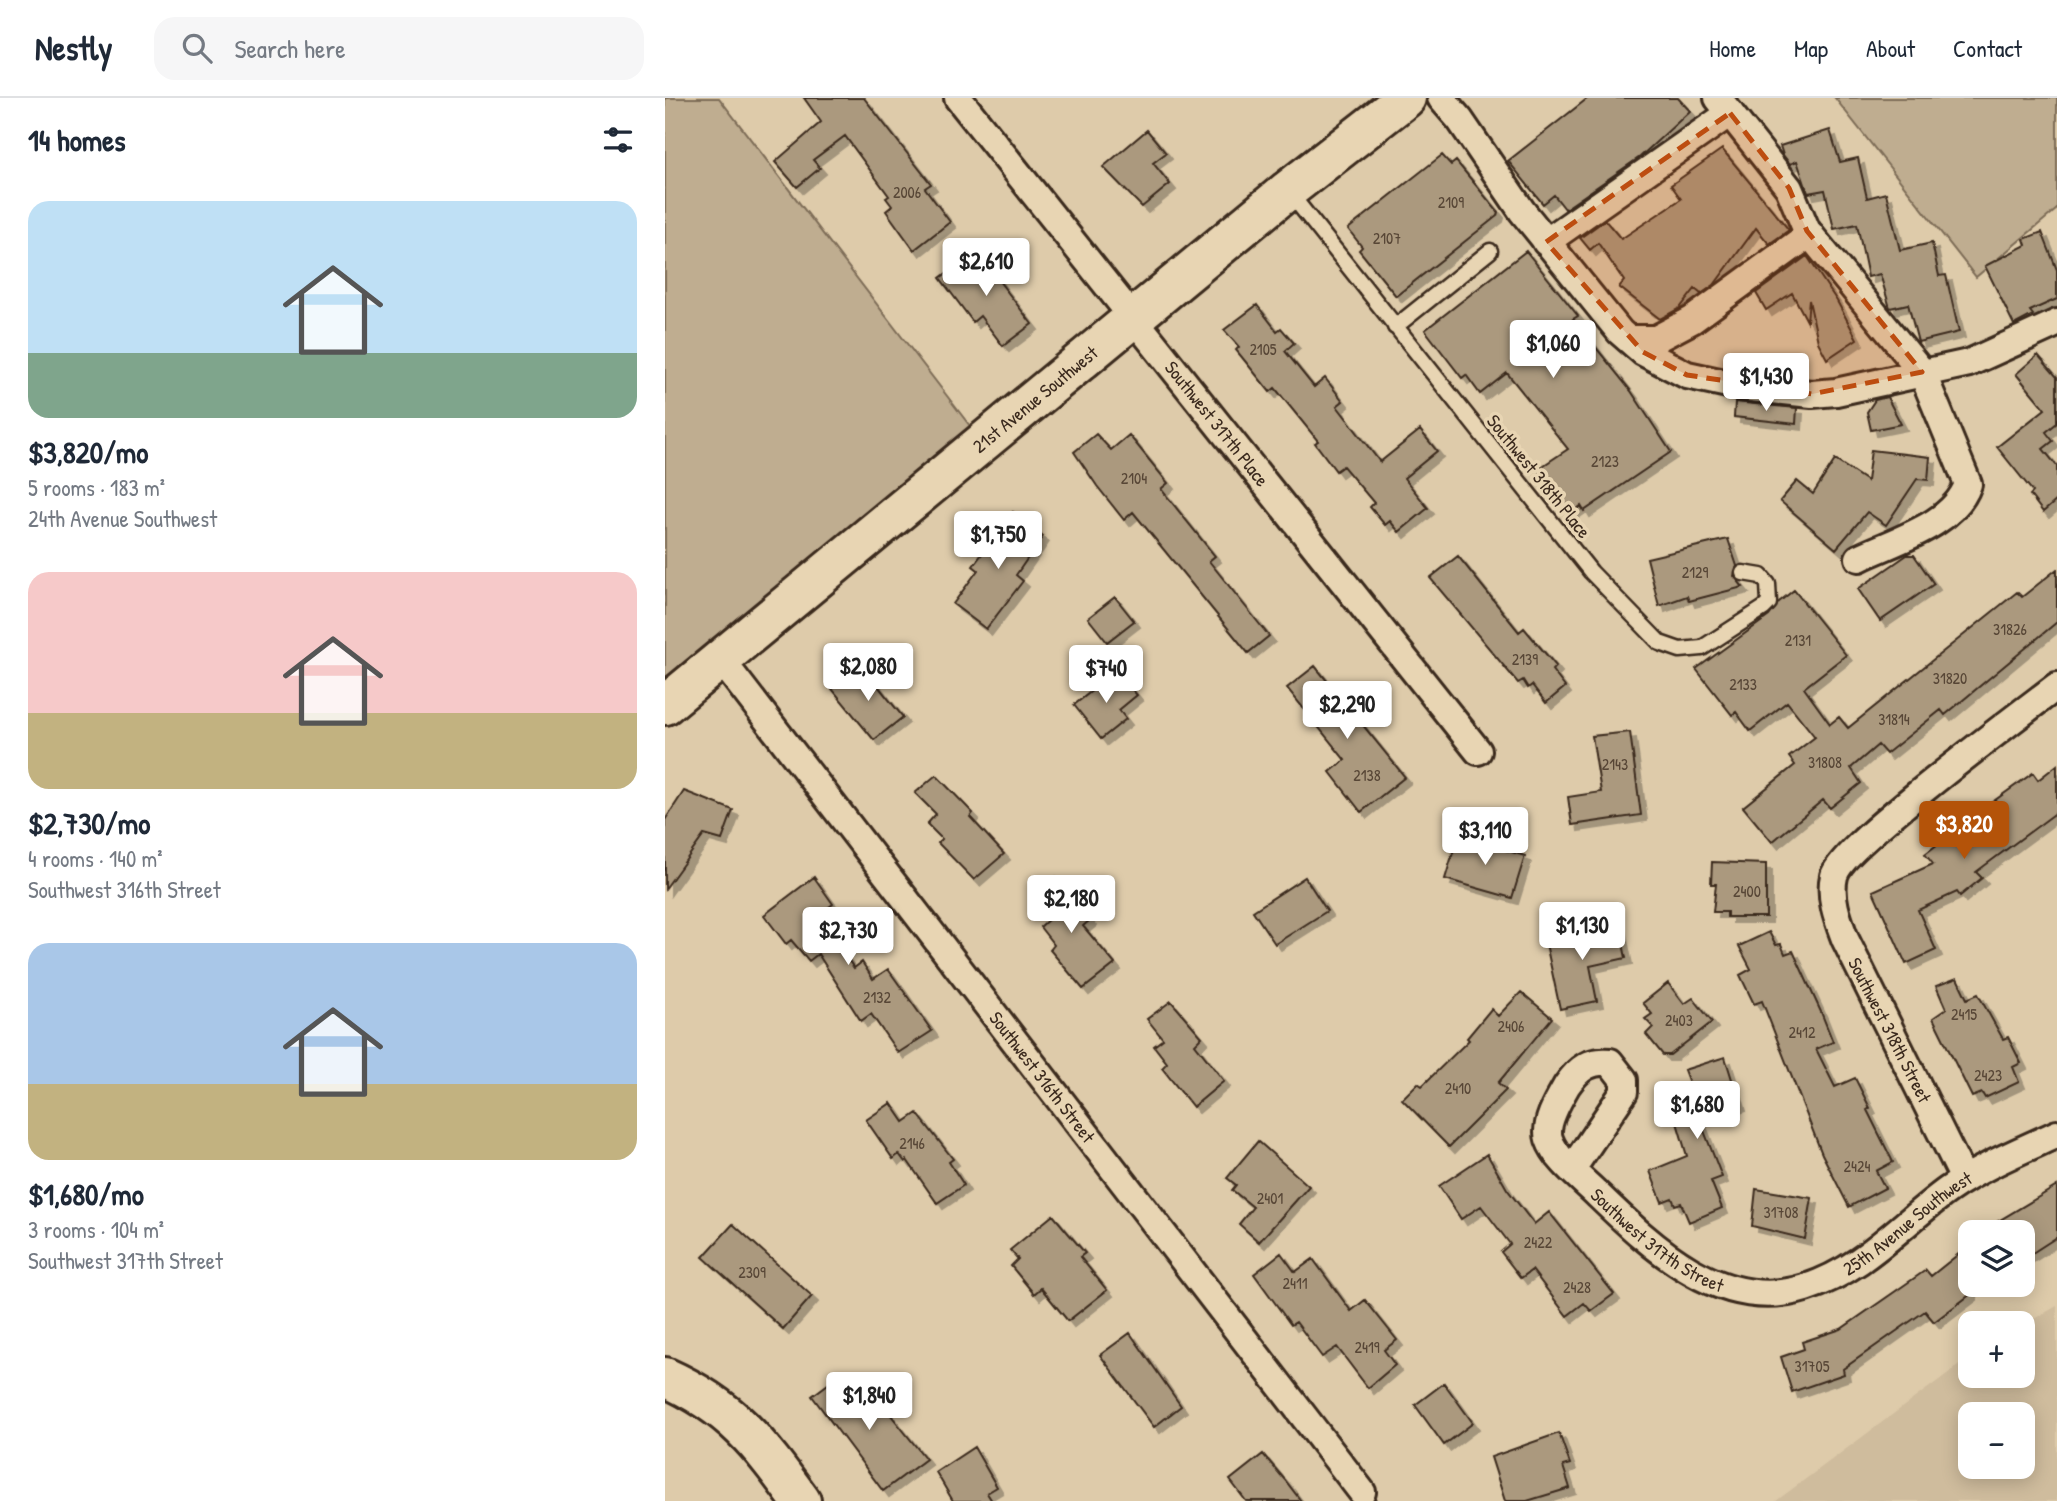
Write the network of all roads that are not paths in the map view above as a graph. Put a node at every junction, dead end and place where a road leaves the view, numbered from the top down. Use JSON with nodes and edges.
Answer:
{"nodes":[{"id":1,"x":958,"y":98,"type":"edge"},
{"id":2,"x":1406,"y":98,"type":"edge"},
{"id":3,"x":1441,"y":98,"type":"edge"},
{"id":4,"x":1724,"y":106,"type":"edge"},
{"id":5,"x":1289,"y":190,"type":"junction"},
{"id":6,"x":1810,"y":234,"type":"junction"},
{"id":7,"x":1546,"y":242,"type":"junction"},
{"id":8,"x":1490,"y":251,"type":"dead end"},
{"id":9,"x":1133,"y":318,"type":"junction"},
{"id":10,"x":2057,"y":323,"type":"edge"},
{"id":11,"x":1395,"y":327,"type":"junction"},
{"id":12,"x":1629,"y":339,"type":"junction"},
{"id":13,"x":1921,"y":372,"type":"junction"},
{"id":14,"x":1859,"y":558,"type":"dead end"},
{"id":15,"x":1743,"y":573,"type":"dead end"},
{"id":16,"x":722,"y":662,"type":"junction"},
{"id":17,"x":2057,"y":685,"type":"edge"},
{"id":18,"x":665,"y":705,"type":"edge"},
{"id":19,"x":1478,"y":751,"type":"dead end"},
{"id":20,"x":2057,"y":1135,"type":"edge"},
{"id":21,"x":1572,"y":1169,"type":"dead end"},
{"id":22,"x":1964,"y":1179,"type":"junction"},
{"id":23,"x":1753,"y":1292,"type":"joint"},
{"id":24,"x":665,"y":1377,"type":"edge"},
{"id":25,"x":1365,"y":1496,"type":"edge"},
{"id":26,"x":801,"y":1501,"type":"edge"}],
"edges":[{"from":1,"to":9,"type":"street","name":"Southwest 317th Place"},
{"from":2,"to":5,"type":"main road","name":"21st Avenue Southwest"},
{"from":3,"to":7,"type":"street"},
{"from":4,"to":6,"type":"street"},
{"from":4,"to":7,"type":"street"},
{"from":5,"to":9,"type":"main road","name":"21st Avenue Southwest"},
{"from":5,"to":11,"type":"lane","name":"Southwest 318th Place"},
{"from":6,"to":12,"type":"street"},
{"from":6,"to":13,"type":"street"},
{"from":7,"to":12,"type":"street"},
{"from":8,"to":11,"type":"lane"},
{"from":9,"to":16,"type":"main road","name":"21st Avenue Southwest"},
{"from":9,"to":19,"type":"street","name":"Southwest 317th Place"},
{"from":10,"to":13,"type":"street"},
{"from":11,"to":15,"type":"lane","name":"Southwest 318th Place"},
{"from":12,"to":13,"type":"street"},
{"from":13,"to":14,"type":"street"},
{"from":16,"to":18,"type":"main road","name":"21st Avenue Southwest"},
{"from":16,"to":25,"type":"street","name":"Southwest 316th Street"},
{"from":17,"to":22,"type":"street","name":"Southwest 318th Street"},
{"from":20,"to":22,"type":"street","name":"25th Avenue Southwest"},
{"from":21,"to":23,"type":"street","name":"Southwest 317th Street"},
{"from":22,"to":23,"type":"street","name":"25th Avenue Southwest"},
{"from":24,"to":26,"type":"main road"}]}
